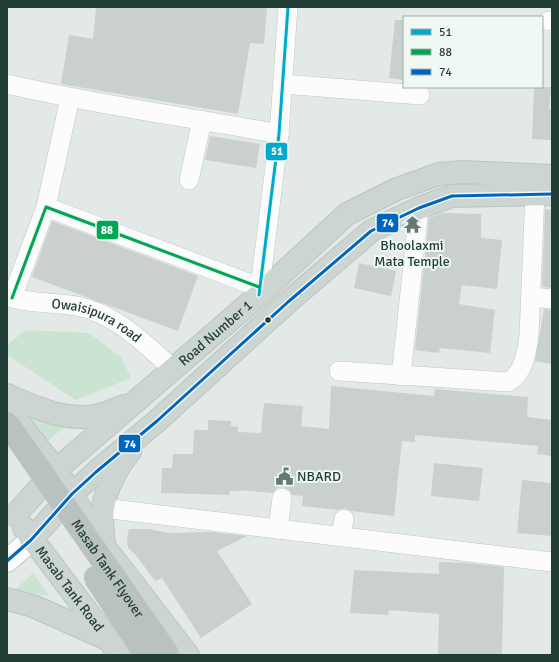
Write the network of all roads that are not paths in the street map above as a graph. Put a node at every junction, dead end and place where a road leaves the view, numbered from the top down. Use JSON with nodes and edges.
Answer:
{"nodes":[{"id":1,"x":288,"y":7,"type":"edge"},
{"id":2,"x":7,"y":84,"type":"edge"},
{"id":3,"x":283,"y":84,"type":"junction"},
{"id":4,"x":420,"y":95,"type":"dead end"},
{"id":5,"x":70,"y":98,"type":"junction"},
{"id":6,"x":202,"y":120,"type":"junction"},
{"id":7,"x":279,"y":134,"type":"junction"},
{"id":8,"x":552,"y":176,"type":"edge"},
{"id":9,"x":189,"y":180,"type":"dead end"},
{"id":10,"x":543,"y":194,"type":"edge"},
{"id":11,"x":46,"y":207,"type":"junction"},
{"id":12,"x":419,"y":208,"type":"junction"},
{"id":13,"x":259,"y":291,"type":"junction"},
{"id":14,"x":9,"y":297,"type":"edge"},
{"id":15,"x":531,"y":297,"type":"junction"},
{"id":16,"x":552,"y":299,"type":"edge"},
{"id":17,"x":173,"y":369,"type":"junction"},
{"id":18,"x":339,"y":371,"type":"dead end"},
{"id":19,"x":401,"y":376,"type":"junction"},
{"id":20,"x":7,"y":395,"type":"edge"},
{"id":21,"x":138,"y":400,"type":"junction"},
{"id":22,"x":7,"y":408,"type":"edge"},
{"id":23,"x":157,"y":421,"type":"junction"},
{"id":24,"x":7,"y":423,"type":"edge"},
{"id":25,"x":7,"y":443,"type":"edge"},
{"id":26,"x":56,"y":470,"type":"junction"},
{"id":27,"x":72,"y":494,"type":"junction"},
{"id":28,"x":282,"y":498,"type":"dead end"},
{"id":29,"x":103,"y":508,"type":"junction"},
{"id":30,"x":11,"y":509,"type":"edge"},
{"id":31,"x":278,"y":529,"type":"junction"},
{"id":32,"x":31,"y":540,"type":"junction"},
{"id":33,"x":104,"y":546,"type":"junction"},
{"id":34,"x":7,"y":561,"type":"edge"},
{"id":35,"x":552,"y":562,"type":"edge"},
{"id":36,"x":7,"y":599,"type":"edge"},
{"id":37,"x":169,"y":630,"type":"junction"},
{"id":38,"x":115,"y":648,"type":"edge"},
{"id":39,"x":138,"y":655,"type":"edge"},
{"id":40,"x":146,"y":655,"type":"edge"},
{"id":41,"x":168,"y":655,"type":"edge"},
{"id":42,"x":188,"y":655,"type":"edge"}],
"edges":[{"from":1,"to":3,"type":"street"},
{"from":2,"to":5,"type":"street"},
{"from":3,"to":4,"type":"street"},
{"from":3,"to":7,"type":"street"},
{"from":5,"to":6,"type":"street"},
{"from":5,"to":11,"type":"street"},
{"from":6,"to":7,"type":"street"},
{"from":6,"to":9,"type":"street"},
{"from":7,"to":13,"type":"street"},
{"from":8,"to":13,"type":"main road","name":"Road Number 1"},
{"from":10,"to":12,"type":"main road","name":"Road Number 1"},
{"from":10,"to":15,"type":"street"},
{"from":11,"to":13,"type":"street"},
{"from":11,"to":14,"type":"street"},
{"from":12,"to":19,"type":"street"},
{"from":12,"to":23,"type":"main road","name":"Road Number 1"},
{"from":13,"to":17,"type":"main road","name":"Road Number 1"},
{"from":14,"to":17,"type":"street","name":"Owaisipura road"},
{"from":15,"to":16,"type":"street"},
{"from":15,"to":19,"type":"street"},
{"from":17,"to":21,"type":"main road","name":"Road Number 1"},
{"from":18,"to":19,"type":"street"},
{"from":20,"to":21,"type":"main road"},
{"from":21,"to":26,"type":"main road","name":"Road Number 1"},
{"from":22,"to":26,"type":"main road"},
{"from":23,"to":27,"type":"main road","name":"Road Number 1"},
{"from":23,"to":29,"type":"main road"},
{"from":24,"to":41,"type":"highway","name":"Masab Tank Flyover","bridge":true},
{"from":25,"to":40,"type":"highway","name":"Masab Tank Flyover","bridge":true},
{"from":26,"to":27,"type":"main road"},
{"from":26,"to":30,"type":"main road","name":"Road Number 1"},
{"from":27,"to":32,"type":"main road","name":"Road Number 1"},
{"from":27,"to":33,"type":"main road"},
{"from":28,"to":31,"type":"street"},
{"from":29,"to":31,"type":"street"},
{"from":29,"to":33,"type":"main road"},
{"from":30,"to":32,"type":"main road","name":"Masab Tank Road"},
{"from":31,"to":35,"type":"street"},
{"from":32,"to":34,"type":"main road"},
{"from":32,"to":38,"type":"main road","name":"Masab Tank Road"},
{"from":33,"to":37,"type":"main road"},
{"from":36,"to":38,"type":"main road"},
{"from":37,"to":39,"type":"main road"},
{"from":37,"to":42,"type":"main road"}]}
